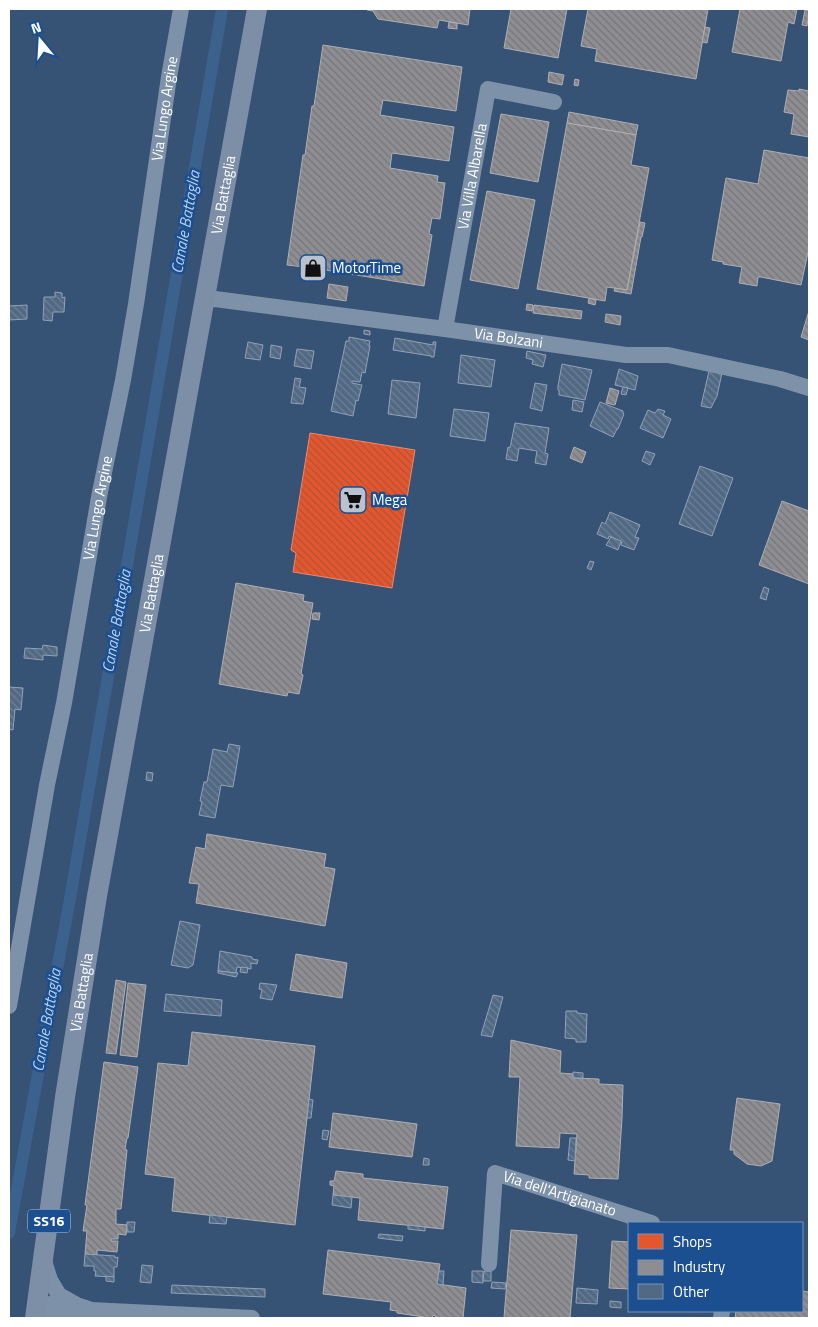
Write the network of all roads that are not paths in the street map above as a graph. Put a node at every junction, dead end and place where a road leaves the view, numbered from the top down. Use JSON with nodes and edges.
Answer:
{"nodes":[{"id":1,"x":181,"y":9,"type":"edge"},
{"id":2,"x":256,"y":9,"type":"edge"},
{"id":3,"x":554,"y":102,"type":"dead end"},
{"id":4,"x":205,"y":300,"type":"junction"},
{"id":5,"x":445,"y":329,"type":"junction"},
{"id":6,"x":809,"y":388,"type":"edge"},
{"id":7,"x":9,"y":1006,"type":"edge"},
{"id":8,"x":649,"y":1222,"type":"edge"},
{"id":9,"x":44,"y":1260,"type":"junction"},
{"id":10,"x":489,"y":1264,"type":"dead end"},
{"id":11,"x":36,"y":1313,"type":"edge"},
{"id":12,"x":72,"y":1313,"type":"edge"},
{"id":13,"x":252,"y":1318,"type":"edge"}],
"edges":[{"from":1,"to":7,"type":"street","name":"Via Lungo Argine"},
{"from":2,"to":4,"type":"main road","name":"Via Battaglia","number":"SS16"},
{"from":3,"to":5,"type":"street","name":"Via Villa Albarella"},
{"from":4,"to":5,"type":"street","name":"Via Bolzani"},
{"from":4,"to":9,"type":"main road","name":"Via Battaglia","number":"SS16"},
{"from":5,"to":6,"type":"street","name":"Via Bolzani"},
{"from":8,"to":10,"type":"street","name":"Via dell'Artigianato"},
{"from":9,"to":11,"type":"main road","number":"SS16"},
{"from":9,"to":12,"type":"street"},
{"from":11,"to":12,"type":"street"},
{"from":12,"to":13,"type":"street"}]}
